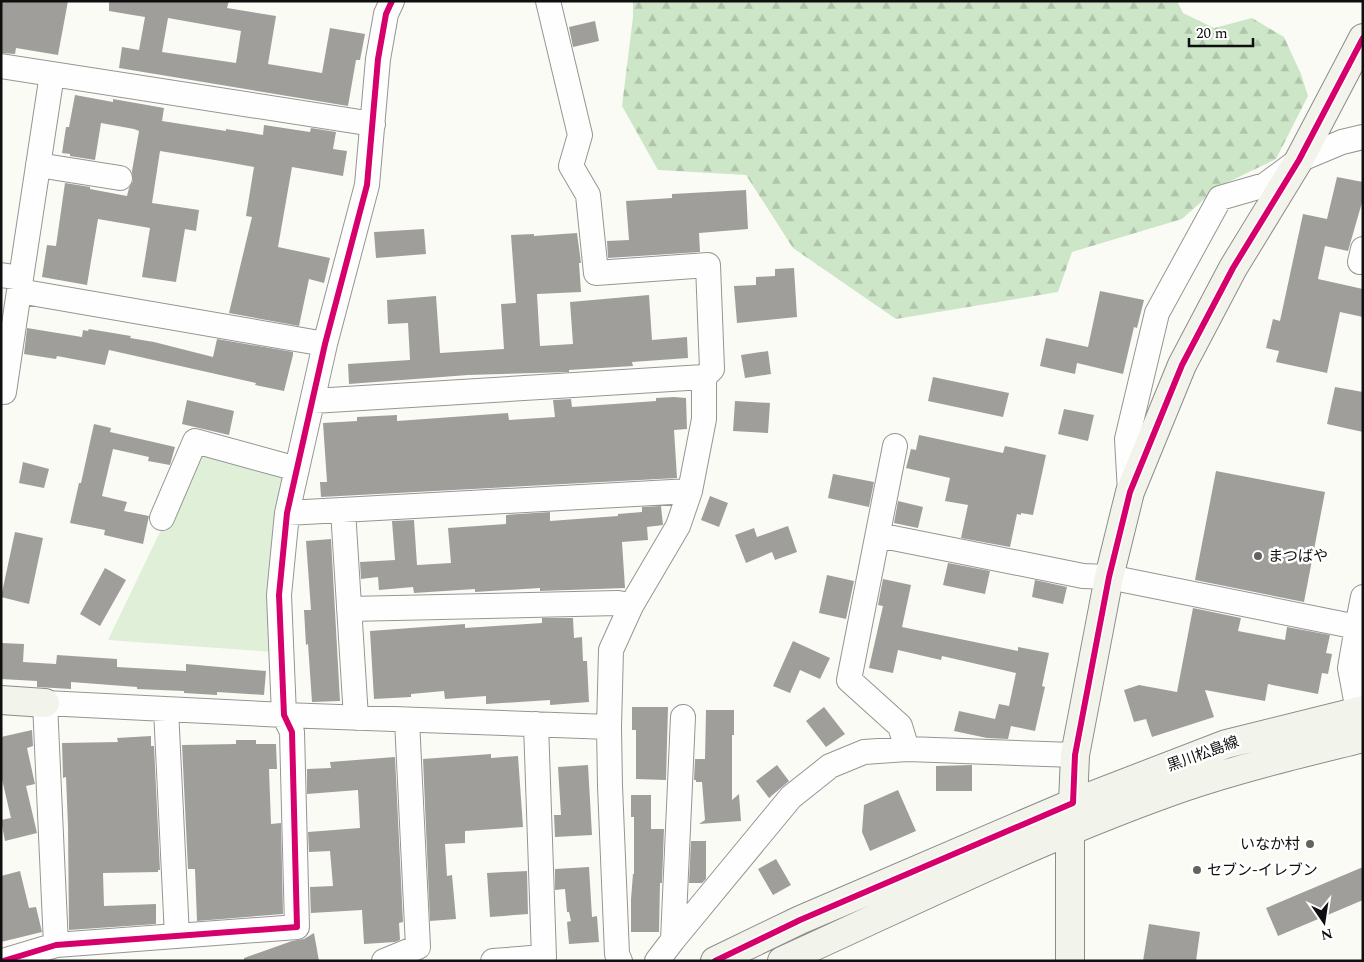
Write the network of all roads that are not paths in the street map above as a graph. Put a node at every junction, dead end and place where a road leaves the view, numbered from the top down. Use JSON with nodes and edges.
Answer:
{"nodes":[{"id":1,"x":392,"y":1,"type":"edge"},
{"id":2,"x":548,"y":1,"type":"edge"},
{"id":3,"x":1363,"y":38,"type":"edge"},
{"id":4,"x":1,"y":66,"type":"edge"},
{"id":5,"x":52,"y":74,"type":"junction"},
{"id":6,"x":373,"y":124,"type":"junction"},
{"id":7,"x":1363,"y":137,"type":"edge"},
{"id":8,"x":1299,"y":160,"type":"junction"},
{"id":9,"x":38,"y":165,"type":"junction"},
{"id":10,"x":120,"y":178,"type":"dead end"},
{"id":11,"x":14,"y":281,"type":"edge"},
{"id":12,"x":325,"y":344,"type":"junction"},
{"id":13,"x":704,"y":377,"type":"junction"},
{"id":14,"x":4,"y":392,"type":"dead end"},
{"id":15,"x":313,"y":401,"type":"junction"},
{"id":16,"x":895,"y":446,"type":"dead end"},
{"id":17,"x":297,"y":469,"type":"junction"},
{"id":18,"x":690,"y":491,"type":"junction"},
{"id":19,"x":1130,"y":492,"type":"junction"},
{"id":20,"x":343,"y":510,"type":"junction"},
{"id":21,"x":287,"y":513,"type":"junction"},
{"id":22,"x":162,"y":518,"type":"dead end"},
{"id":23,"x":878,"y":535,"type":"junction"},
{"id":24,"x":1108,"y":577,"type":"junction"},
{"id":25,"x":1363,"y":597,"type":"edge"},
{"id":26,"x":631,"y":606,"type":"junction"},
{"id":27,"x":349,"y":609,"type":"junction"},
{"id":28,"x":1356,"y":627,"type":"junction"},
{"id":29,"x":1,"y":700,"type":"edge"},
{"id":30,"x":45,"y":703,"type":"junction"},
{"id":31,"x":166,"y":709,"type":"junction"},
{"id":32,"x":1360,"y":711,"type":"edge"},
{"id":33,"x":284,"y":715,"type":"junction"},
{"id":34,"x":683,"y":716,"type":"dead end"},
{"id":35,"x":356,"y":718,"type":"junction"},
{"id":36,"x":407,"y":720,"type":"junction"},
{"id":37,"x":536,"y":724,"type":"junction"},
{"id":38,"x":609,"y":727,"type":"junction"},
{"id":39,"x":1363,"y":738,"type":"edge"},
{"id":40,"x":907,"y":749,"type":"junction"},
{"id":41,"x":1075,"y":755,"type":"junction"},
{"id":42,"x":1073,"y":803,"type":"junction"},
{"id":43,"x":1070,"y":831,"type":"junction"},
{"id":44,"x":177,"y":936,"type":"junction"},
{"id":45,"x":673,"y":940,"type":"junction"},
{"id":46,"x":56,"y":945,"type":"junction"},
{"id":47,"x":101,"y":951,"type":"edge"},
{"id":48,"x":3,"y":961,"type":"edge"},
{"id":49,"x":384,"y":961,"type":"edge"},
{"id":50,"x":493,"y":961,"type":"edge"},
{"id":51,"x":620,"y":961,"type":"edge"},
{"id":52,"x":657,"y":961,"type":"edge"},
{"id":53,"x":715,"y":961,"type":"edge"},
{"id":54,"x":782,"y":961,"type":"edge"},
{"id":55,"x":1070,"y":961,"type":"edge"}],
"edges":[{"from":1,"to":6,"type":"street"},
{"from":2,"to":13,"type":"street"},
{"from":3,"to":8,"type":"street"},
{"from":4,"to":5,"type":"street"},
{"from":5,"to":6,"type":"street"},
{"from":5,"to":9,"type":"street"},
{"from":6,"to":12,"type":"street"},
{"from":7,"to":8,"type":"street"},
{"from":8,"to":19,"type":"street"},
{"from":8,"to":19,"type":"street"},
{"from":9,"to":10,"type":"street"},
{"from":9,"to":11,"type":"street"},
{"from":11,"to":12,"type":"street"},
{"from":11,"to":14,"type":"street"},
{"from":12,"to":15,"type":"street"},
{"from":13,"to":15,"type":"street"},
{"from":13,"to":18,"type":"street"},
{"from":15,"to":17,"type":"street"},
{"from":16,"to":23,"type":"street"},
{"from":17,"to":21,"type":"street"},
{"from":17,"to":22,"type":"street"},
{"from":18,"to":20,"type":"street"},
{"from":18,"to":26,"type":"street"},
{"from":19,"to":24,"type":"street"},
{"from":20,"to":21,"type":"street"},
{"from":20,"to":27,"type":"street"},
{"from":21,"to":33,"type":"street"},
{"from":23,"to":24,"type":"street"},
{"from":23,"to":40,"type":"street"},
{"from":24,"to":28,"type":"street"},
{"from":24,"to":41,"type":"street"},
{"from":25,"to":28,"type":"street"},
{"from":26,"to":27,"type":"street"},
{"from":26,"to":38,"type":"street"},
{"from":27,"to":35,"type":"street"},
{"from":28,"to":32,"type":"street"},
{"from":29,"to":30,"type":"street"},
{"from":30,"to":31,"type":"street"},
{"from":30,"to":46,"type":"street"},
{"from":31,"to":33,"type":"street"},
{"from":31,"to":44,"type":"street"},
{"from":32,"to":42,"type":"street","name":"黒川松島線"},
{"from":33,"to":35,"type":"street"},
{"from":33,"to":44,"type":"street"},
{"from":34,"to":45,"type":"street"},
{"from":35,"to":36,"type":"street"},
{"from":36,"to":37,"type":"street"},
{"from":36,"to":49,"type":"street"},
{"from":37,"to":38,"type":"street"},
{"from":37,"to":50,"type":"street"},
{"from":38,"to":51,"type":"street"},
{"from":39,"to":43,"type":"street","name":"黒川松島線"},
{"from":40,"to":41,"type":"street"},
{"from":40,"to":45,"type":"street"},
{"from":41,"to":42,"type":"street"},
{"from":42,"to":43,"type":"street"},
{"from":42,"to":53,"type":"street","name":"黒川松島線"},
{"from":43,"to":54,"type":"street","name":"黒川松島線"},
{"from":43,"to":55,"type":"street"},
{"from":44,"to":47,"type":"street"},
{"from":45,"to":52,"type":"street"},
{"from":46,"to":47,"type":"street"},
{"from":46,"to":48,"type":"street"}]}
